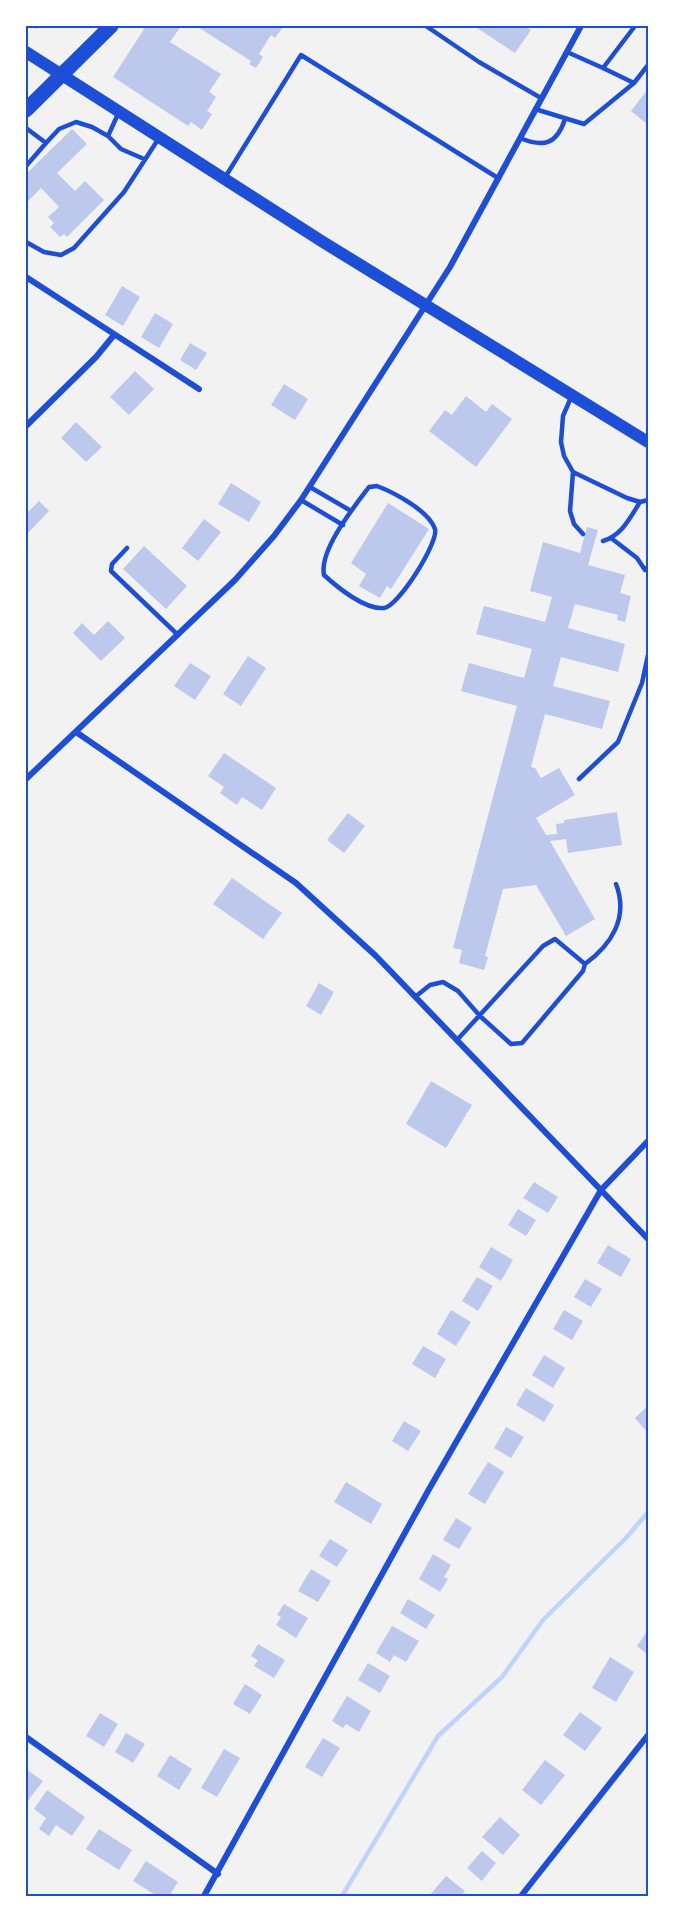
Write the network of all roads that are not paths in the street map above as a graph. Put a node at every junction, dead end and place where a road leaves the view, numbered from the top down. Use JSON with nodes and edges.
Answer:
{"nodes":[{"id":1,"x":111,"y":26,"type":"edge"},
{"id":2,"x":426,"y":26,"type":"edge"},
{"id":3,"x":581,"y":26,"type":"edge"},
{"id":4,"x":635,"y":26,"type":"edge"},
{"id":5,"x":26,"y":52,"type":"edge"},
{"id":6,"x":567,"y":52,"type":"junction"},
{"id":7,"x":648,"y":65,"type":"edge"},
{"id":8,"x":603,"y":68,"type":"junction"},
{"id":9,"x":60,"y":75,"type":"junction"},
{"id":10,"x":634,"y":83,"type":"junction"},
{"id":11,"x":541,"y":98,"type":"junction"},
{"id":12,"x":535,"y":109,"type":"junction"},
{"id":13,"x":26,"y":110,"type":"edge"},
{"id":14,"x":119,"y":111,"type":"junction"},
{"id":15,"x":565,"y":119,"type":"junction"},
{"id":16,"x":26,"y":128,"type":"edge"},
{"id":17,"x":108,"y":136,"type":"junction"},
{"id":18,"x":159,"y":138,"type":"junction"},
{"id":19,"x":520,"y":138,"type":"junction"},
{"id":20,"x":46,"y":143,"type":"junction"},
{"id":21,"x":144,"y":159,"type":"junction"},
{"id":22,"x":26,"y":166,"type":"edge"},
{"id":23,"x":498,"y":178,"type":"junction"},
{"id":24,"x":224,"y":179,"type":"junction"},
{"id":25,"x":26,"y":242,"type":"edge"},
{"id":26,"x":26,"y":277,"type":"edge"},
{"id":27,"x":427,"y":306,"type":"junction"},
{"id":28,"x":114,"y":335,"type":"junction"},
{"id":29,"x":199,"y":389,"type":"dead end"},
{"id":30,"x":572,"y":395,"type":"junction"},
{"id":31,"x":26,"y":426,"type":"edge"},
{"id":32,"x":648,"y":442,"type":"edge"},
{"id":33,"x":573,"y":472,"type":"junction"},
{"id":34,"x":310,"y":487,"type":"junction"},
{"id":35,"x":301,"y":500,"type":"junction"},
{"id":36,"x":648,"y":500,"type":"edge"},
{"id":37,"x":640,"y":502,"type":"junction"},
{"id":38,"x":351,"y":511,"type":"junction"},
{"id":39,"x":343,"y":525,"type":"junction"},
{"id":40,"x":584,"y":534,"type":"dead end"},
{"id":41,"x":611,"y":538,"type":"junction"},
{"id":42,"x":603,"y":541,"type":"dead end"},
{"id":43,"x":127,"y":548,"type":"dead end"},
{"id":44,"x":648,"y":567,"type":"edge"},
{"id":45,"x":178,"y":635,"type":"junction"},
{"id":46,"x":648,"y":655,"type":"edge"},
{"id":47,"x":76,"y":732,"type":"junction"},
{"id":48,"x":579,"y":778,"type":"dead end"},
{"id":49,"x":26,"y":779,"type":"edge"},
{"id":50,"x":616,"y":885,"type":"dead end"},
{"id":51,"x":585,"y":964,"type":"junction"},
{"id":52,"x":415,"y":997,"type":"junction"},
{"id":53,"x":480,"y":1016,"type":"junction"},
{"id":54,"x":457,"y":1040,"type":"junction"},
{"id":55,"x":648,"y":1141,"type":"edge"},
{"id":56,"x":601,"y":1190,"type":"junction"},
{"id":57,"x":648,"y":1239,"type":"edge"},
{"id":58,"x":648,"y":1735,"type":"edge"},
{"id":59,"x":26,"y":1737,"type":"edge"},
{"id":60,"x":218,"y":1874,"type":"junction"},
{"id":61,"x":204,"y":1896,"type":"edge"},
{"id":62,"x":521,"y":1896,"type":"edge"}],
"edges":[{"from":1,"to":9,"type":"main road"},
{"from":2,"to":11,"type":"lane"},
{"from":3,"to":6,"type":"street"},
{"from":4,"to":8,"type":"lane"},
{"from":5,"to":9,"type":"main road"},
{"from":6,"to":8,"type":"lane"},
{"from":6,"to":11,"type":"street"},
{"from":7,"to":10,"type":"lane"},
{"from":8,"to":10,"type":"lane"},
{"from":9,"to":13,"type":"main road"},
{"from":9,"to":14,"type":"main road"},
{"from":10,"to":15,"type":"lane"},
{"from":11,"to":12,"type":"street"},
{"from":12,"to":15,"type":"lane"},
{"from":12,"to":19,"type":"street"},
{"from":14,"to":17,"type":"lane"},
{"from":14,"to":18,"type":"main road"},
{"from":15,"to":19,"type":"lane"},
{"from":16,"to":20,"type":"lane"},
{"from":17,"to":20,"type":"lane"},
{"from":17,"to":21,"type":"lane"},
{"from":18,"to":21,"type":"lane"},
{"from":18,"to":24,"type":"main road"},
{"from":19,"to":23,"type":"street"},
{"from":20,"to":22,"type":"lane"},
{"from":21,"to":25,"type":"lane"},
{"from":23,"to":24,"type":"lane"},
{"from":23,"to":27,"type":"street"},
{"from":24,"to":27,"type":"main road"},
{"from":26,"to":28,"type":"street"},
{"from":27,"to":30,"type":"main road"},
{"from":27,"to":34,"type":"street"},
{"from":28,"to":29,"type":"street"},
{"from":28,"to":31,"type":"street"},
{"from":30,"to":32,"type":"main road"},
{"from":30,"to":33,"type":"lane"},
{"from":33,"to":37,"type":"lane"},
{"from":33,"to":40,"type":"lane"},
{"from":34,"to":35,"type":"street"},
{"from":34,"to":38,"type":"lane"},
{"from":35,"to":39,"type":"lane"},
{"from":35,"to":45,"type":"street"},
{"from":36,"to":37,"type":"lane"},
{"from":37,"to":41,"type":"lane"},
{"from":38,"to":39,"type":"lane"},
{"from":38,"to":39,"type":"lane"},
{"from":41,"to":42,"type":"lane"},
{"from":41,"to":44,"type":"lane"},
{"from":43,"to":45,"type":"lane"},
{"from":45,"to":47,"type":"street"},
{"from":46,"to":48,"type":"lane"},
{"from":47,"to":49,"type":"street"},
{"from":47,"to":52,"type":"street"},
{"from":50,"to":51,"type":"lane"},
{"from":51,"to":53,"type":"lane"},
{"from":51,"to":53,"type":"lane"},
{"from":52,"to":53,"type":"lane"},
{"from":52,"to":54,"type":"street"},
{"from":53,"to":54,"type":"lane"},
{"from":54,"to":56,"type":"street"},
{"from":55,"to":56,"type":"street"},
{"from":56,"to":57,"type":"street"},
{"from":56,"to":60,"type":"street"},
{"from":58,"to":62,"type":"street"},
{"from":59,"to":60,"type":"street"},
{"from":60,"to":61,"type":"street"}]}
